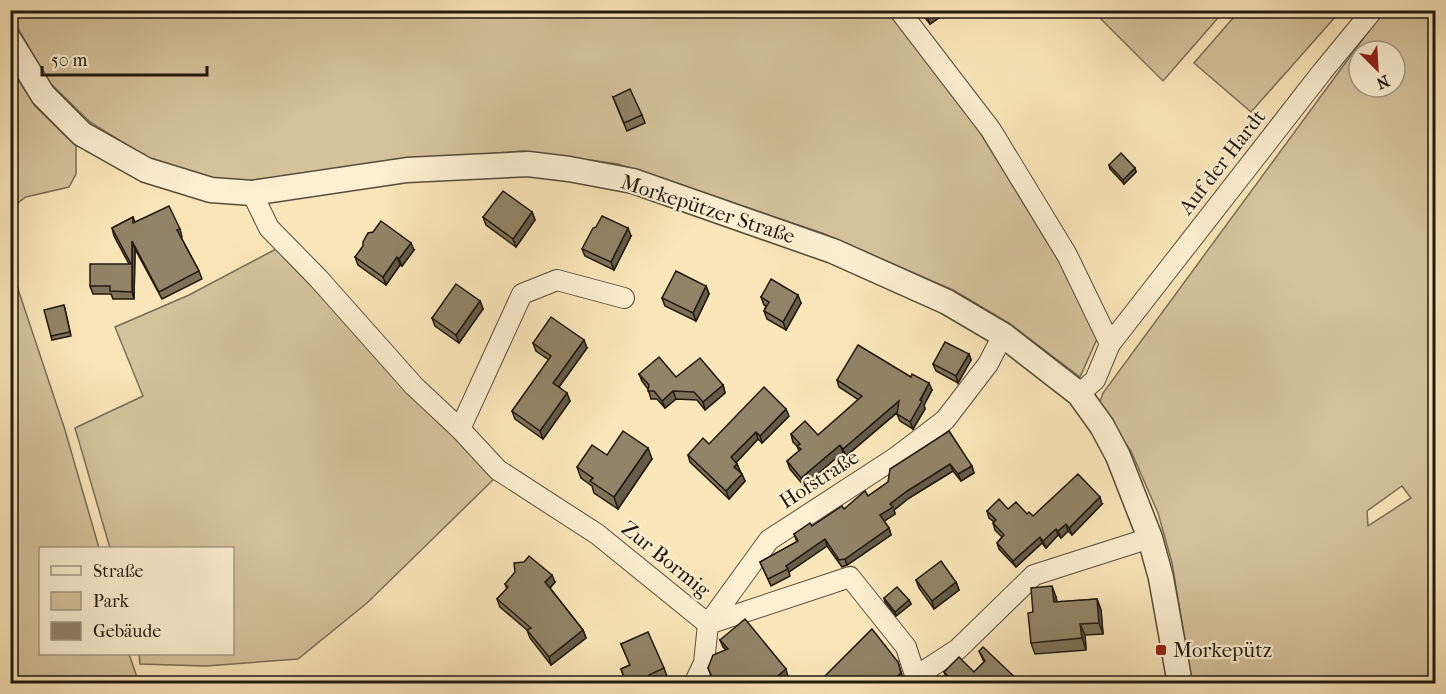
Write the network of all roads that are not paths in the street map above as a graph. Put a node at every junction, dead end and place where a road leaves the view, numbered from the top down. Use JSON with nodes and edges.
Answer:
{"nodes":[{"id":1,"x":900,"y":10,"type":"edge"},
{"id":2,"x":1373,"y":10,"type":"edge"},
{"id":3,"x":10,"y":41,"type":"edge"},
{"id":4,"x":252,"y":193,"type":"junction"},
{"id":5,"x":624,"y":298,"type":"dead end"},
{"id":6,"x":1004,"y":335,"type":"junction"},
{"id":7,"x":1110,"y":344,"type":"junction"},
{"id":8,"x":1079,"y":394,"type":"junction"},
{"id":9,"x":460,"y":429,"type":"junction"},
{"id":10,"x":1150,"y":537,"type":"junction"},
{"id":11,"x":708,"y":624,"type":"junction"},
{"id":12,"x":916,"y":680,"type":"edge"},
{"id":13,"x":694,"y":684,"type":"edge"},
{"id":14,"x":1180,"y":684,"type":"edge"}],
"edges":[{"from":1,"to":7,"type":"street"},
{"from":2,"to":7,"type":"street","name":"Auf der Hardt"},
{"from":3,"to":4,"type":"street","name":"Morkepützer Straße"},
{"from":4,"to":6,"type":"street","name":"Morkepützer Straße"},
{"from":4,"to":9,"type":"street","name":"Zur Bormig"},
{"from":5,"to":9,"type":"street"},
{"from":6,"to":8,"type":"street","name":"Morkepützer Straße"},
{"from":6,"to":11,"type":"street","name":"Hofstraße"},
{"from":7,"to":8,"type":"street","name":"Auf der Hardt"},
{"from":8,"to":10,"type":"street","name":"Morkepützer Straße"},
{"from":9,"to":11,"type":"street","name":"Zur Bormig"},
{"from":10,"to":12,"type":"street"},
{"from":10,"to":14,"type":"street","name":"Morkepützer Straße"},
{"from":11,"to":12,"type":"street","name":"Zur Bormig"},
{"from":11,"to":13,"type":"street"}]}
